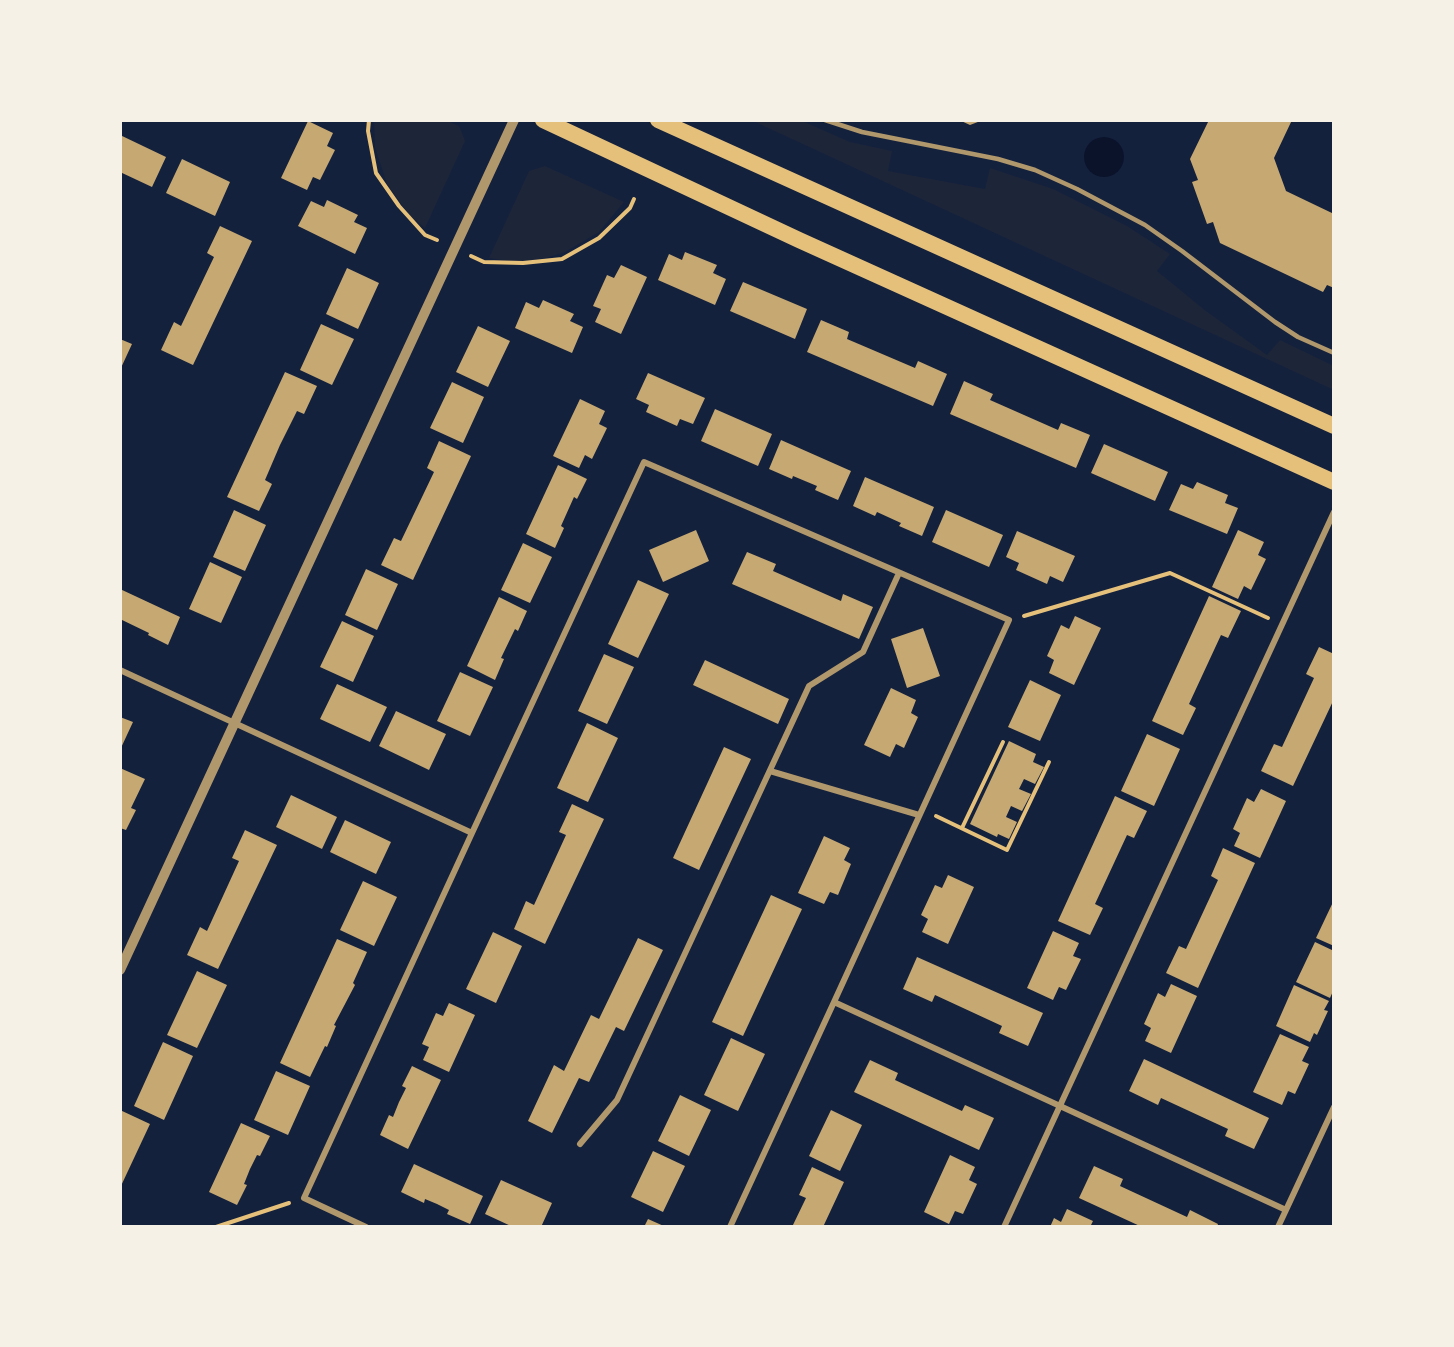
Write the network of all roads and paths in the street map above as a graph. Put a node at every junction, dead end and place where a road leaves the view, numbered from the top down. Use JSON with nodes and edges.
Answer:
{"nodes":[{"id":1,"x":369,"y":120,"type":"edge"},
{"id":2,"x":514,"y":120,"type":"edge"},
{"id":3,"x":543,"y":120,"type":"edge"},
{"id":4,"x":658,"y":120,"type":"edge"},
{"id":5,"x":825,"y":120,"type":"edge"},
{"id":6,"x":634,"y":199,"type":"dead end"},
{"id":7,"x":454,"y":248,"type":"junction"},
{"id":8,"x":1334,"y":354,"type":"edge"},
{"id":9,"x":1334,"y":426,"type":"edge"},
{"id":10,"x":1334,"y":482,"type":"edge"},
{"id":11,"x":1334,"y":512,"type":"edge"},
{"id":12,"x":899,"y":573,"type":"junction"},
{"id":13,"x":1009,"y":620,"type":"junction"},
{"id":14,"x":1282,"y":625,"type":"junction"},
{"id":15,"x":120,"y":670,"type":"edge"},
{"id":16,"x":235,"y":722,"type":"junction"},
{"id":17,"x":1003,"y":742,"type":"dead end"},
{"id":18,"x":1049,"y":762,"type":"dead end"},
{"id":19,"x":770,"y":771,"type":"junction"},
{"id":20,"x":921,"y":812,"type":"junction"},
{"id":21,"x":962,"y":828,"type":"junction"},
{"id":22,"x":472,"y":833,"type":"junction"},
{"id":23,"x":120,"y":970,"type":"edge"},
{"id":24,"x":834,"y":1002,"type":"junction"},
{"id":25,"x":1059,"y":1106,"type":"junction"},
{"id":26,"x":1334,"y":1107,"type":"edge"},
{"id":27,"x":580,"y":1143,"type":"dead end"},
{"id":28,"x":304,"y":1198,"type":"junction"},
{"id":29,"x":1286,"y":1210,"type":"junction"},
{"id":30,"x":216,"y":1227,"type":"edge"},
{"id":31,"x":366,"y":1227,"type":"edge"},
{"id":32,"x":730,"y":1227,"type":"edge"},
{"id":33,"x":1004,"y":1227,"type":"edge"},
{"id":34,"x":1278,"y":1227,"type":"edge"}],
"edges":[{"from":1,"to":7,"type":"path"},
{"from":2,"to":7,"type":"street"},
{"from":3,"to":10,"type":"highway"},
{"from":4,"to":9,"type":"highway"},
{"from":5,"to":8,"type":"lane"},
{"from":6,"to":7,"type":"path"},
{"from":7,"to":16,"type":"street"},
{"from":11,"to":14,"type":"street"},
{"from":12,"to":13,"type":"street"},
{"from":12,"to":19,"type":"street"},
{"from":12,"to":22,"type":"street"},
{"from":13,"to":14,"type":"path"},
{"from":13,"to":20,"type":"street"},
{"from":14,"to":25,"type":"street"},
{"from":15,"to":16,"type":"street"},
{"from":16,"to":22,"type":"street"},
{"from":16,"to":23,"type":"street"},
{"from":17,"to":21,"type":"path"},
{"from":18,"to":21,"type":"path"},
{"from":19,"to":20,"type":"street"},
{"from":19,"to":27,"type":"street"},
{"from":20,"to":21,"type":"path"},
{"from":20,"to":24,"type":"street"},
{"from":22,"to":28,"type":"street"},
{"from":24,"to":25,"type":"street"},
{"from":24,"to":32,"type":"street"},
{"from":25,"to":29,"type":"street"},
{"from":25,"to":33,"type":"street"},
{"from":26,"to":29,"type":"street"},
{"from":28,"to":30,"type":"path"},
{"from":28,"to":31,"type":"street"},
{"from":29,"to":34,"type":"street"}]}
